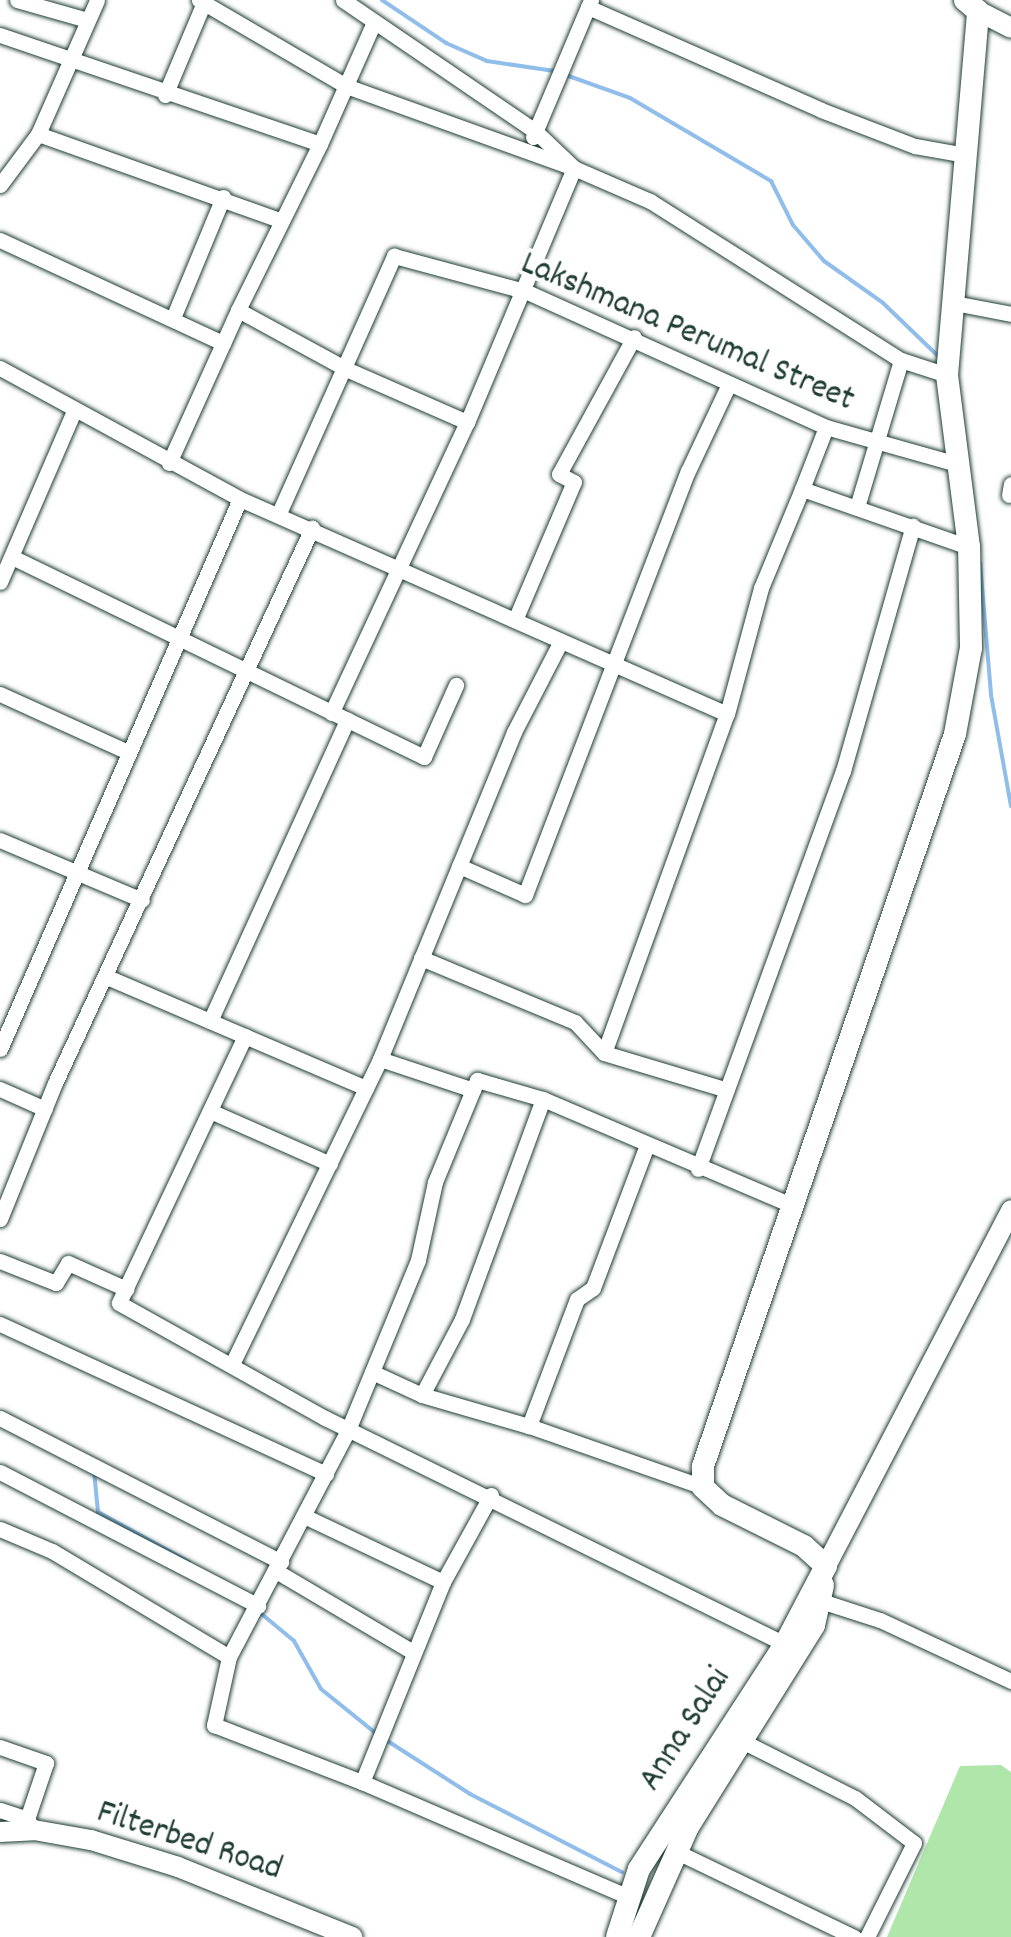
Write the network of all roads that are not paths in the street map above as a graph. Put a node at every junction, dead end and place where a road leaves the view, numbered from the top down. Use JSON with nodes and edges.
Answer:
{"nodes":[{"id":1,"x":17,"y":0,"type":"edge"},
{"id":2,"x":97,"y":0,"type":"edge"},
{"id":3,"x":343,"y":0,"type":"edge"},
{"id":4,"x":202,"y":1,"type":"edge"},
{"id":5,"x":589,"y":3,"type":"edge"},
{"id":6,"x":971,"y":5,"type":"edge"},
{"id":7,"x":87,"y":20,"type":"junction"},
{"id":8,"x":374,"y":22,"type":"junction"},
{"id":9,"x":1011,"y":28,"type":"edge"},
{"id":10,"x":0,"y":36,"type":"edge"},
{"id":11,"x":70,"y":59,"type":"junction"},
{"id":12,"x":346,"y":86,"type":"junction"},
{"id":13,"x":165,"y":95,"type":"junction"},
{"id":14,"x":536,"y":131,"type":"junction"},
{"id":15,"x":38,"y":134,"type":"junction"},
{"id":16,"x":320,"y":144,"type":"junction"},
{"id":17,"x":528,"y":148,"type":"junction"},
{"id":18,"x":966,"y":156,"type":"junction"},
{"id":19,"x":574,"y":168,"type":"junction"},
{"id":20,"x":3,"y":176,"type":"edge"},
{"id":21,"x":223,"y":197,"type":"junction"},
{"id":22,"x":280,"y":220,"type":"junction"},
{"id":23,"x":0,"y":240,"type":"edge"},
{"id":24,"x":525,"y":291,"type":"junction"},
{"id":25,"x":954,"y":304,"type":"junction"},
{"id":26,"x":238,"y":310,"type":"junction"},
{"id":27,"x":1011,"y":314,"type":"edge"},
{"id":28,"x":172,"y":318,"type":"junction"},
{"id":29,"x":634,"y":337,"type":"junction"},
{"id":30,"x":223,"y":344,"type":"junction"},
{"id":31,"x":901,"y":360,"type":"junction"},
{"id":32,"x":0,"y":368,"type":"edge"},
{"id":33,"x":348,"y":370,"type":"junction"},
{"id":34,"x":947,"y":375,"type":"junction"},
{"id":35,"x":728,"y":384,"type":"junction"},
{"id":36,"x":73,"y":413,"type":"junction"},
{"id":37,"x":467,"y":422,"type":"junction"},
{"id":38,"x":826,"y":426,"type":"junction"},
{"id":39,"x":871,"y":444,"type":"junction"},
{"id":40,"x":169,"y":463,"type":"junction"},
{"id":41,"x":957,"y":464,"type":"junction"},
{"id":42,"x":802,"y":489,"type":"junction"},
{"id":43,"x":240,"y":499,"type":"junction"},
{"id":44,"x":857,"y":507,"type":"junction"},
{"id":45,"x":280,"y":513,"type":"junction"},
{"id":46,"x":913,"y":526,"type":"junction"},
{"id":47,"x":312,"y":528,"type":"junction"},
{"id":48,"x":969,"y":547,"type":"junction"},
{"id":49,"x":12,"y":557,"type":"junction"},
{"id":50,"x":399,"y":569,"type":"junction"},
{"id":51,"x":0,"y":582,"type":"edge"},
{"id":52,"x":514,"y":620,"type":"junction"},
{"id":53,"x":178,"y":639,"type":"junction"},
{"id":54,"x":560,"y":643,"type":"junction"},
{"id":55,"x":616,"y":669,"type":"junction"},
{"id":56,"x":246,"y":670,"type":"junction"},
{"id":57,"x":456,"y":685,"type":"dead end"},
{"id":58,"x":0,"y":694,"type":"edge"},
{"id":59,"x":331,"y":712,"type":"junction"},
{"id":60,"x":727,"y":714,"type":"junction"},
{"id":61,"x":346,"y":720,"type":"junction"},
{"id":62,"x":128,"y":752,"type":"junction"},
{"id":63,"x":0,"y":840,"type":"edge"},
{"id":64,"x":459,"y":866,"type":"junction"},
{"id":65,"x":76,"y":871,"type":"junction"},
{"id":66,"x":142,"y":900,"type":"junction"},
{"id":67,"x":422,"y":958,"type":"junction"},
{"id":68,"x":107,"y":978,"type":"junction"},
{"id":69,"x":210,"y":1021,"type":"junction"},
{"id":70,"x":246,"y":1036,"type":"junction"},
{"id":71,"x":0,"y":1049,"type":"edge"},
{"id":72,"x":604,"y":1053,"type":"junction"},
{"id":73,"x":380,"y":1059,"type":"junction"},
{"id":74,"x":0,"y":1088,"type":"edge"},
{"id":75,"x":366,"y":1088,"type":"junction"},
{"id":76,"x":473,"y":1090,"type":"junction"},
{"id":77,"x":727,"y":1090,"type":"junction"},
{"id":78,"x":543,"y":1100,"type":"junction"},
{"id":79,"x":45,"y":1109,"type":"junction"},
{"id":80,"x":210,"y":1111,"type":"junction"},
{"id":81,"x":646,"y":1145,"type":"junction"},
{"id":82,"x":330,"y":1164,"type":"junction"},
{"id":83,"x":698,"y":1169,"type":"junction"},
{"id":84,"x":7,"y":1181,"type":"edge"},
{"id":85,"x":794,"y":1206,"type":"junction"},
{"id":86,"x":1011,"y":1210,"type":"edge"},
{"id":87,"x":0,"y":1219,"type":"edge"},
{"id":88,"x":0,"y":1261,"type":"edge"},
{"id":89,"x":126,"y":1289,"type":"junction"},
{"id":90,"x":0,"y":1324,"type":"edge"},
{"id":91,"x":233,"y":1362,"type":"junction"},
{"id":92,"x":372,"y":1372,"type":"junction"},
{"id":93,"x":422,"y":1395,"type":"junction"},
{"id":94,"x":0,"y":1418,"type":"edge"},
{"id":95,"x":529,"y":1426,"type":"junction"},
{"id":96,"x":348,"y":1430,"type":"junction"},
{"id":97,"x":0,"y":1472,"type":"edge"},
{"id":98,"x":326,"y":1474,"type":"junction"},
{"id":99,"x":703,"y":1487,"type":"junction"},
{"id":100,"x":491,"y":1495,"type":"junction"},
{"id":101,"x":304,"y":1516,"type":"junction"},
{"id":102,"x":0,"y":1528,"type":"edge"},
{"id":103,"x":278,"y":1566,"type":"junction"},
{"id":104,"x":826,"y":1566,"type":"junction"},
{"id":105,"x":443,"y":1582,"type":"junction"},
{"id":106,"x":821,"y":1602,"type":"junction"},
{"id":107,"x":258,"y":1606,"type":"junction"},
{"id":108,"x":785,"y":1644,"type":"junction"},
{"id":109,"x":413,"y":1652,"type":"junction"},
{"id":110,"x":228,"y":1657,"type":"junction"},
{"id":111,"x":1011,"y":1682,"type":"edge"},
{"id":112,"x":744,"y":1742,"type":"junction"},
{"id":113,"x":0,"y":1747,"type":"edge"},
{"id":114,"x":362,"y":1782,"type":"junction"},
{"id":115,"x":0,"y":1810,"type":"edge"},
{"id":116,"x":30,"y":1825,"type":"junction"},
{"id":117,"x":0,"y":1832,"type":"edge"},
{"id":118,"x":674,"y":1851,"type":"junction"},
{"id":119,"x":629,"y":1897,"type":"junction"},
{"id":120,"x":352,"y":1937,"type":"edge"},
{"id":121,"x":617,"y":1937,"type":"edge"},
{"id":122,"x":639,"y":1937,"type":"edge"},
{"id":123,"x":854,"y":1937,"type":"edge"},
{"id":124,"x":867,"y":1937,"type":"edge"}],
"edges":[{"from":1,"to":7,"type":"street"},
{"from":2,"to":7,"type":"street"},
{"from":3,"to":8,"type":"street"},
{"from":4,"to":12,"type":"street"},
{"from":4,"to":13,"type":"street"},
{"from":5,"to":14,"type":"street"},
{"from":5,"to":18,"type":"street"},
{"from":6,"to":9,"type":"main road"},
{"from":6,"to":18,"type":"highway"},
{"from":7,"to":11,"type":"street"},
{"from":8,"to":12,"type":"street"},
{"from":8,"to":14,"type":"street"},
{"from":10,"to":11,"type":"street"},
{"from":11,"to":13,"type":"street"},
{"from":11,"to":15,"type":"street"},
{"from":12,"to":16,"type":"street"},
{"from":12,"to":17,"type":"street"},
{"from":13,"to":16,"type":"street"},
{"from":14,"to":17,"type":"street"},
{"from":14,"to":19,"type":"street"},
{"from":15,"to":20,"type":"street"},
{"from":15,"to":21,"type":"street"},
{"from":16,"to":22,"type":"street"},
{"from":17,"to":19,"type":"street"},
{"from":18,"to":25,"type":"highway"},
{"from":19,"to":24,"type":"street"},
{"from":19,"to":31,"type":"street"},
{"from":21,"to":22,"type":"street"},
{"from":21,"to":28,"type":"street"},
{"from":22,"to":26,"type":"street"},
{"from":23,"to":28,"type":"street"},
{"from":24,"to":29,"type":"street","name":"Lakshmana Perumal Street"},
{"from":24,"to":33,"type":"street","name":"Lakshmana Perumal Street"},
{"from":24,"to":37,"type":"street"},
{"from":25,"to":27,"type":"street"},
{"from":25,"to":34,"type":"highway"},
{"from":26,"to":30,"type":"street"},
{"from":26,"to":33,"type":"street"},
{"from":28,"to":30,"type":"street"},
{"from":29,"to":35,"type":"street","name":"Lakshmana Perumal Street"},
{"from":29,"to":52,"type":"street"},
{"from":30,"to":40,"type":"street"},
{"from":31,"to":34,"type":"street"},
{"from":31,"to":39,"type":"street"},
{"from":32,"to":36,"type":"street"},
{"from":33,"to":37,"type":"street"},
{"from":33,"to":45,"type":"street"},
{"from":34,"to":41,"type":"highway"},
{"from":35,"to":38,"type":"street","name":"Lakshmana Perumal Street"},
{"from":35,"to":55,"type":"street"},
{"from":36,"to":40,"type":"street"},
{"from":36,"to":49,"type":"street"},
{"from":37,"to":50,"type":"street"},
{"from":38,"to":39,"type":"street","name":"Lakshmana Perumal Street"},
{"from":38,"to":42,"type":"street"},
{"from":39,"to":41,"type":"street","name":"Lakshmana Perumal Street"},
{"from":39,"to":44,"type":"street"},
{"from":40,"to":43,"type":"street"},
{"from":41,"to":48,"type":"highway"},
{"from":42,"to":44,"type":"street"},
{"from":42,"to":60,"type":"street"},
{"from":43,"to":45,"type":"street"},
{"from":43,"to":53,"type":"street"},
{"from":44,"to":46,"type":"street"},
{"from":45,"to":47,"type":"street"},
{"from":46,"to":48,"type":"street"},
{"from":46,"to":77,"type":"street"},
{"from":47,"to":50,"type":"street"},
{"from":47,"to":56,"type":"street"},
{"from":48,"to":85,"type":"highway"},
{"from":49,"to":51,"type":"street"},
{"from":49,"to":53,"type":"street"},
{"from":50,"to":52,"type":"street"},
{"from":50,"to":59,"type":"street"},
{"from":52,"to":54,"type":"street"},
{"from":53,"to":56,"type":"street"},
{"from":53,"to":62,"type":"street"},
{"from":54,"to":55,"type":"street"},
{"from":54,"to":64,"type":"street"},
{"from":55,"to":60,"type":"street"},
{"from":55,"to":64,"type":"street"},
{"from":56,"to":59,"type":"street"},
{"from":56,"to":66,"type":"street"},
{"from":57,"to":61,"type":"street"},
{"from":58,"to":62,"type":"street"},
{"from":59,"to":61,"type":"street"},
{"from":60,"to":72,"type":"street"},
{"from":61,"to":69,"type":"street"},
{"from":62,"to":65,"type":"street"},
{"from":63,"to":65,"type":"street"},
{"from":64,"to":67,"type":"street"},
{"from":65,"to":66,"type":"street"},
{"from":65,"to":71,"type":"street"},
{"from":66,"to":68,"type":"street"},
{"from":67,"to":72,"type":"street"},
{"from":67,"to":73,"type":"street"},
{"from":68,"to":69,"type":"street"},
{"from":68,"to":79,"type":"street"},
{"from":69,"to":70,"type":"street"},
{"from":70,"to":75,"type":"street"},
{"from":70,"to":80,"type":"street"},
{"from":72,"to":77,"type":"street"},
{"from":73,"to":75,"type":"street"},
{"from":73,"to":76,"type":"street"},
{"from":74,"to":79,"type":"street"},
{"from":75,"to":82,"type":"street"},
{"from":76,"to":78,"type":"street"},
{"from":76,"to":92,"type":"street"},
{"from":77,"to":83,"type":"street"},
{"from":78,"to":81,"type":"street"},
{"from":78,"to":93,"type":"street"},
{"from":79,"to":84,"type":"street"},
{"from":80,"to":82,"type":"street"},
{"from":80,"to":89,"type":"street"},
{"from":81,"to":83,"type":"street"},
{"from":81,"to":95,"type":"street"},
{"from":82,"to":91,"type":"street"},
{"from":83,"to":85,"type":"street"},
{"from":84,"to":87,"type":"street"},
{"from":85,"to":99,"type":"highway"},
{"from":86,"to":104,"type":"main road","name":"Anna Salai"},
{"from":88,"to":89,"type":"street"},
{"from":89,"to":91,"type":"street"},
{"from":90,"to":98,"type":"street"},
{"from":91,"to":96,"type":"street"},
{"from":92,"to":93,"type":"street"},
{"from":92,"to":96,"type":"street"},
{"from":93,"to":95,"type":"street"},
{"from":94,"to":103,"type":"street"},
{"from":95,"to":99,"type":"street"},
{"from":96,"to":98,"type":"street"},
{"from":96,"to":100,"type":"street"},
{"from":97,"to":107,"type":"street"},
{"from":98,"to":101,"type":"street"},
{"from":99,"to":104,"type":"highway"},
{"from":100,"to":105,"type":"street"},
{"from":100,"to":108,"type":"street"},
{"from":101,"to":103,"type":"street"},
{"from":101,"to":105,"type":"street"},
{"from":102,"to":110,"type":"street"},
{"from":103,"to":107,"type":"street"},
{"from":103,"to":109,"type":"street"},
{"from":104,"to":106,"type":"highway","name":"Anna Salai"},
{"from":104,"to":108,"type":"highway","name":"Anna Salai"},
{"from":105,"to":109,"type":"street"},
{"from":106,"to":111,"type":"street"},
{"from":106,"to":112,"type":"highway","name":"Anna Salai"},
{"from":107,"to":110,"type":"street"},
{"from":108,"to":119,"type":"highway","name":"Anna Salai"},
{"from":109,"to":114,"type":"street"},
{"from":110,"to":114,"type":"street"},
{"from":112,"to":118,"type":"highway","name":"Anna Salai"},
{"from":112,"to":124,"type":"street"},
{"from":113,"to":116,"type":"street"},
{"from":114,"to":119,"type":"street"},
{"from":115,"to":116,"type":"street"},
{"from":116,"to":117,"type":"main road","name":"Filterbed Road"},
{"from":116,"to":120,"type":"main road","name":"Filterbed Road"},
{"from":118,"to":122,"type":"highway","name":"Anna Salai"},
{"from":118,"to":123,"type":"street"},
{"from":119,"to":121,"type":"highway","name":"Anna Salai"}]}
